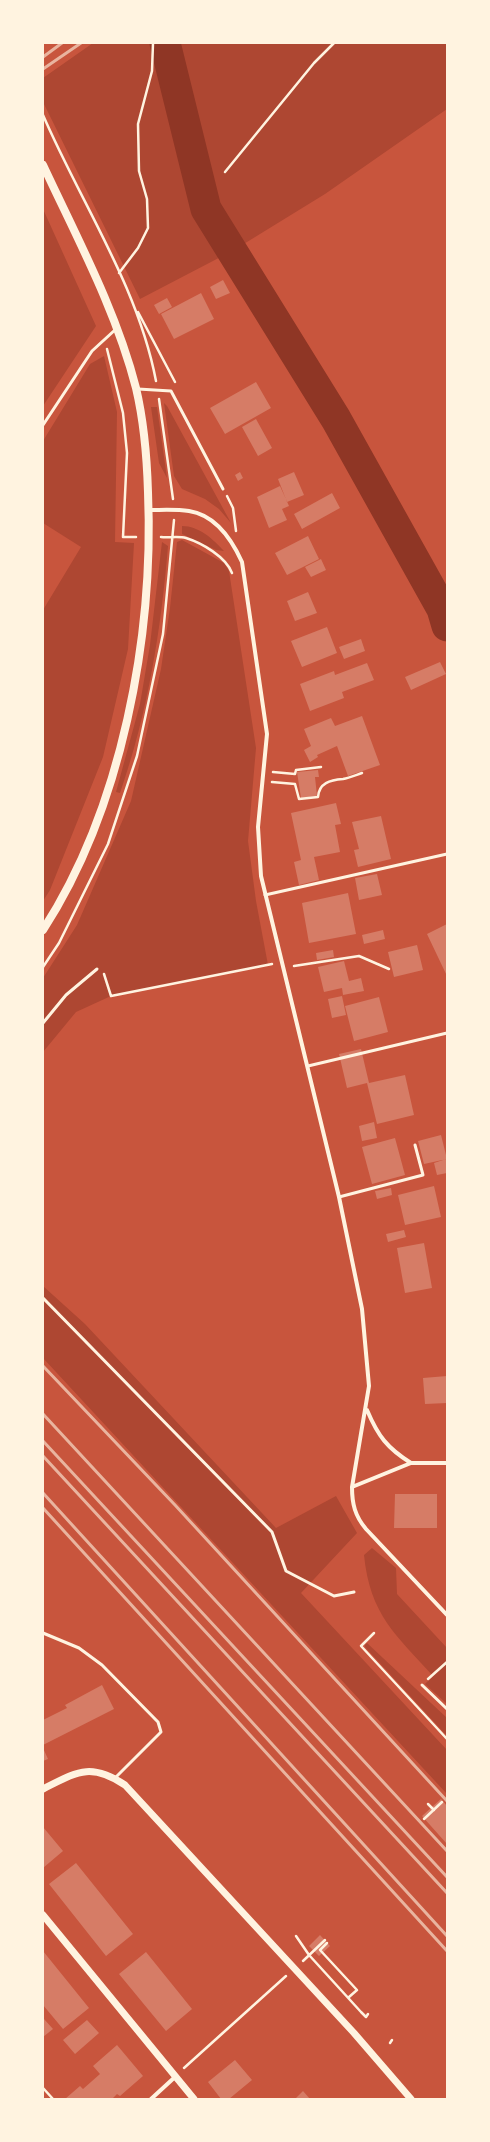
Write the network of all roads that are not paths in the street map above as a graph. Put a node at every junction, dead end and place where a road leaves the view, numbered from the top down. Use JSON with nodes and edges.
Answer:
{"nodes":[{"id":1,"x":43,"y":165,"type":"edge"},
{"id":2,"x":118,"y":328,"type":"junction"},
{"id":3,"x":136,"y":389,"type":"junction"},
{"id":4,"x":43,"y":425,"type":"edge"},
{"id":5,"x":223,"y":489,"type":"dead end"},
{"id":6,"x":149,"y":510,"type":"junction"},
{"id":7,"x":447,"y":854,"type":"edge"},
{"id":8,"x":265,"y":895,"type":"junction"},
{"id":9,"x":43,"y":930,"type":"edge"},
{"id":10,"x":97,"y":970,"type":"road end"},
{"id":11,"x":43,"y":1023,"type":"edge"},
{"id":12,"x":447,"y":1033,"type":"edge"},
{"id":13,"x":308,"y":1066,"type":"junction"},
{"id":14,"x":415,"y":1145,"type":"dead end"},
{"id":15,"x":339,"y":1197,"type":"junction"},
{"id":16,"x":43,"y":1298,"type":"edge"},
{"id":17,"x":367,"y":1410,"type":"junction"},
{"id":18,"x":411,"y":1463,"type":"junction"},
{"id":19,"x":447,"y":1463,"type":"edge"},
{"id":20,"x":352,"y":1487,"type":"junction"},
{"id":21,"x":354,"y":1592,"type":"dead end"},
{"id":22,"x":447,"y":1616,"type":"edge"},
{"id":23,"x":43,"y":1633,"type":"edge"},
{"id":24,"x":422,"y":1685,"type":"dead end"},
{"id":25,"x":447,"y":1709,"type":"edge"},
{"id":26,"x":114,"y":1778,"type":"junction"},
{"id":27,"x":43,"y":1789,"type":"edge"},
{"id":28,"x":43,"y":1915,"type":"edge"},
{"id":29,"x":175,"y":2077,"type":"junction"},
{"id":30,"x":150,"y":2099,"type":"edge"},
{"id":31,"x":194,"y":2099,"type":"edge"},
{"id":32,"x":412,"y":2099,"type":"edge"}],
"edges":[{"from":1,"to":2,"type":"main road"},
{"from":2,"to":3,"type":"main road"},
{"from":2,"to":4,"type":"lane"},
{"from":3,"to":5,"type":"lane"},
{"from":3,"to":6,"type":"main road"},
{"from":6,"to":8,"type":"street"},
{"from":6,"to":9,"type":"main road"},
{"from":7,"to":8,"type":"lane"},
{"from":8,"to":13,"type":"street"},
{"from":10,"to":11,"type":"lane"},
{"from":12,"to":13,"type":"lane"},
{"from":13,"to":15,"type":"street"},
{"from":14,"to":15,"type":"lane"},
{"from":15,"to":17,"type":"street"},
{"from":16,"to":21,"type":"lane"},
{"from":17,"to":18,"type":"street"},
{"from":17,"to":20,"type":"street"},
{"from":18,"to":19,"type":"street"},
{"from":18,"to":20,"type":"street"},
{"from":20,"to":22,"type":"street"},
{"from":23,"to":26,"type":"lane"},
{"from":24,"to":25,"type":"lane"},
{"from":26,"to":27,"type":"street"},
{"from":26,"to":32,"type":"street"},
{"from":28,"to":29,"type":"street"},
{"from":29,"to":30,"type":"street"},
{"from":29,"to":31,"type":"street"}]}
